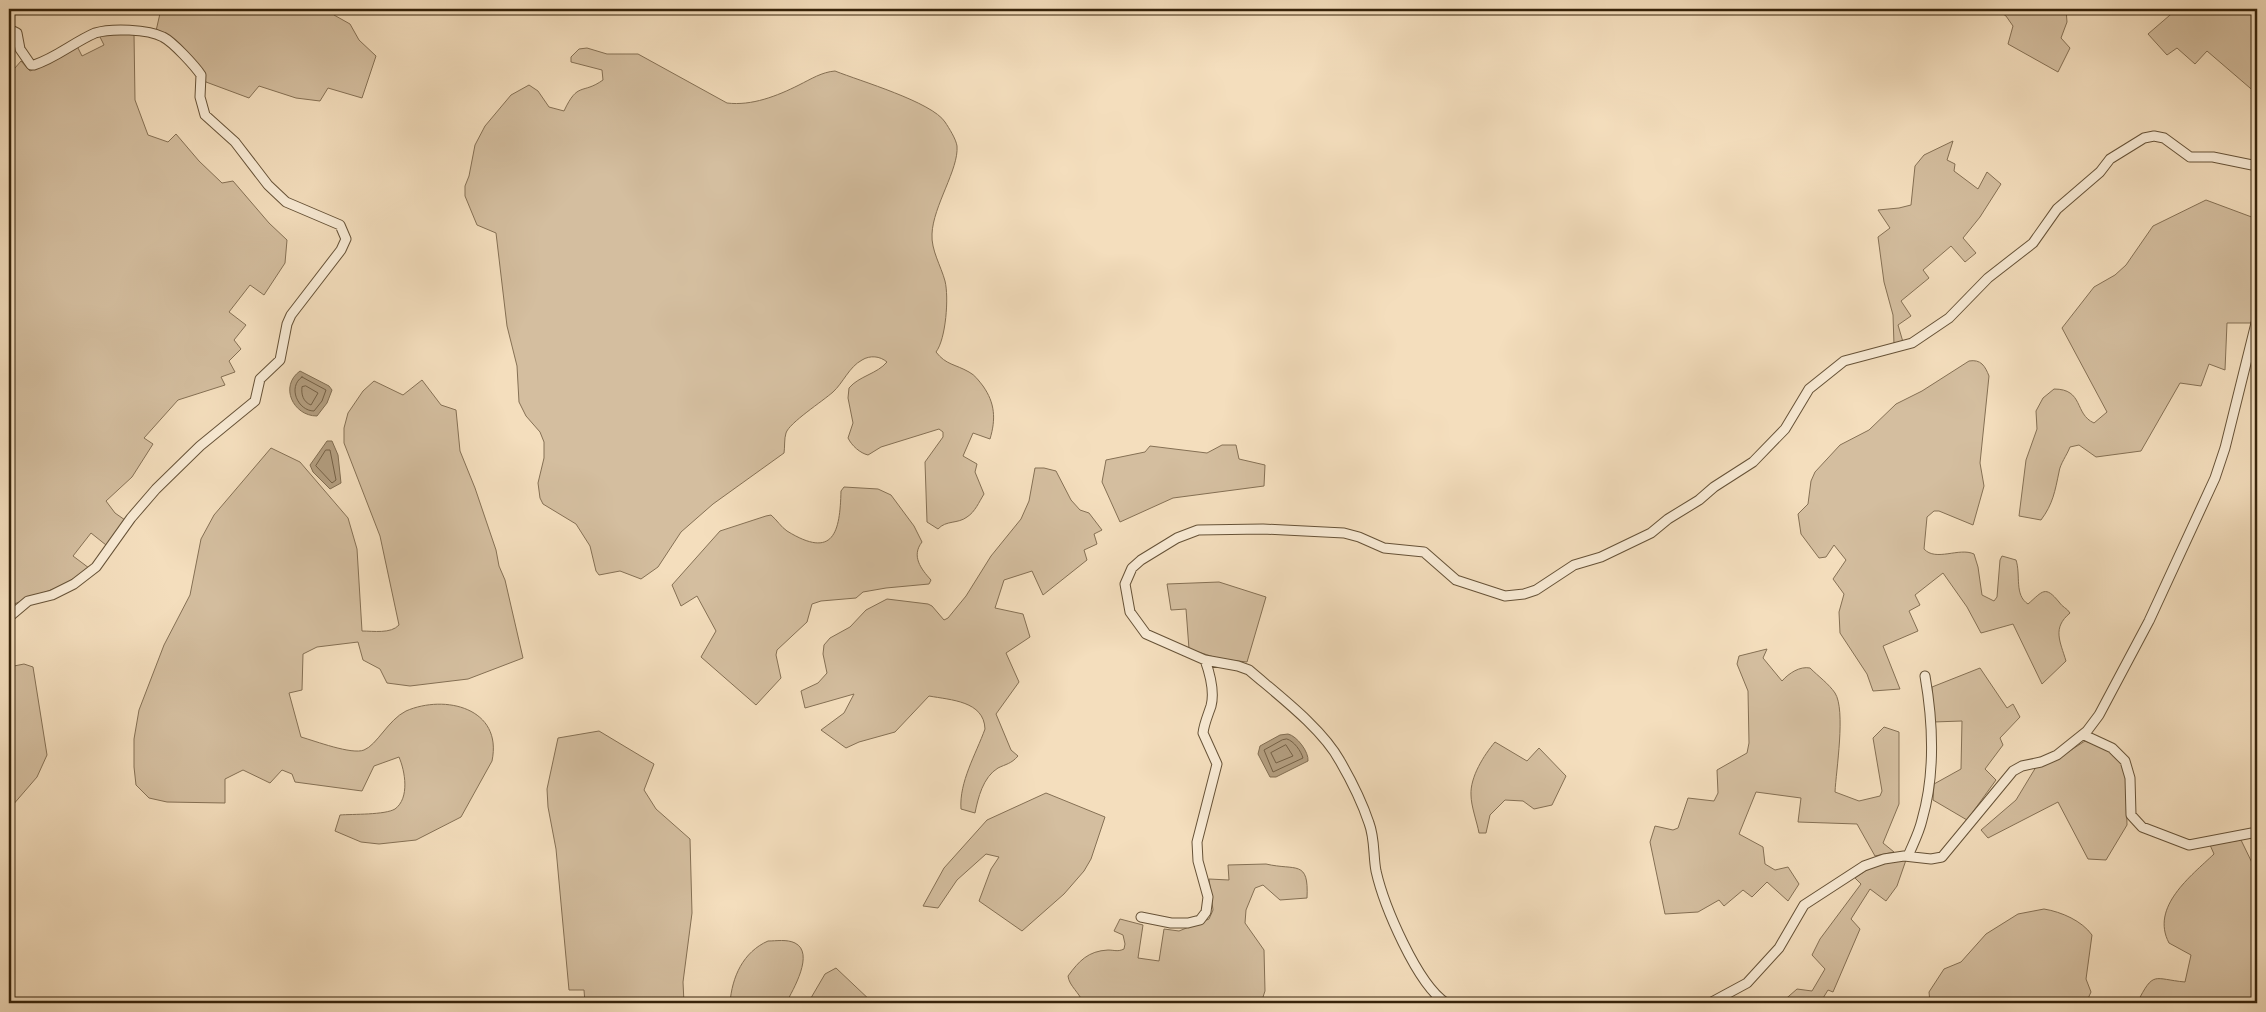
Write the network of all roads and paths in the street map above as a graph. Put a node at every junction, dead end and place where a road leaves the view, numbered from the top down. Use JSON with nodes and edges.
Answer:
{"nodes":[{"id":1,"x":9,"y":28,"type":"edge"},
{"id":2,"x":2257,"y":166,"type":"edge"},
{"id":3,"x":2257,"y":319,"type":"edge"},
{"id":4,"x":9,"y":617,"type":"edge"},
{"id":5,"x":1205,"y":660,"type":"junction"},
{"id":6,"x":1925,"y":676,"type":"dead end"},
{"id":7,"x":2084,"y":735,"type":"junction"},
{"id":8,"x":2257,"y":832,"type":"edge"},
{"id":9,"x":1908,"y":856,"type":"junction"},
{"id":10,"x":1142,"y":917,"type":"dead end"},
{"id":11,"x":1446,"y":1003,"type":"edge"},
{"id":12,"x":1710,"y":1003,"type":"edge"}],
"edges":[{"from":1,"to":4,"type":"street"},
{"from":2,"to":5,"type":"street"},
{"from":3,"to":7,"type":"street"},
{"from":5,"to":10,"type":"street"},
{"from":5,"to":11,"type":"street"},
{"from":6,"to":9,"type":"street"},
{"from":7,"to":8,"type":"street"},
{"from":7,"to":9,"type":"street"},
{"from":9,"to":12,"type":"street"}]}
